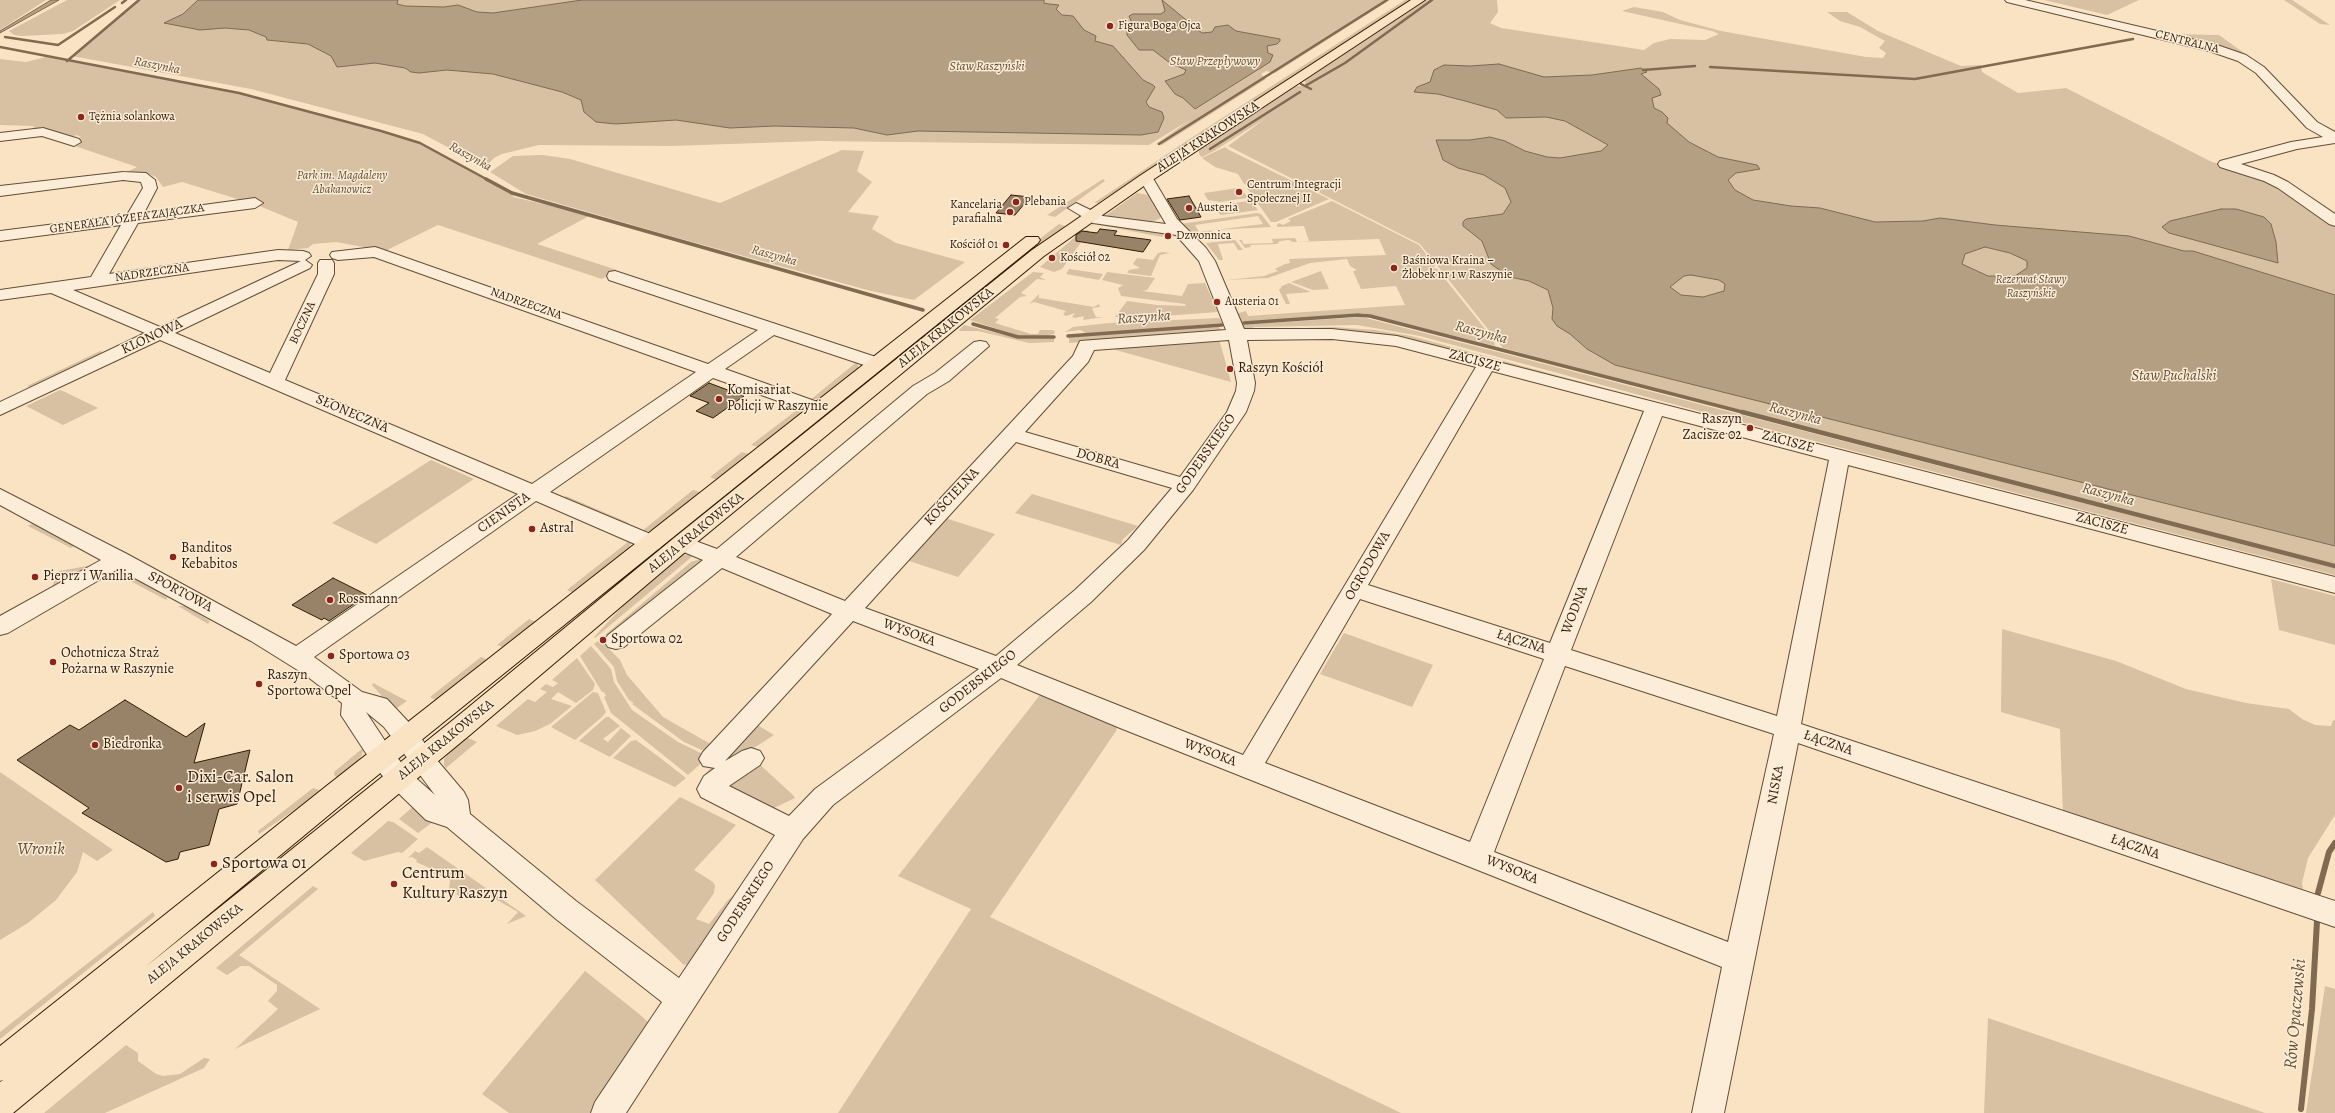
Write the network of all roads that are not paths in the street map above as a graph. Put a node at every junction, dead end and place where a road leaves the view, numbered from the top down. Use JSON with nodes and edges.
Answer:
{"nodes":[{"id":1,"x":1397,"y":0,"type":"edge"},
{"id":2,"x":1419,"y":0,"type":"edge"},
{"id":3,"x":2011,"y":0,"type":"edge"},
{"id":4,"x":1270,"y":82,"type":"dead end"},
{"id":5,"x":0,"y":137,"type":"edge"},
{"id":6,"x":2335,"y":138,"type":"edge"},
{"id":7,"x":74,"y":142,"type":"dead end"},
{"id":8,"x":1161,"y":152,"type":"dead end"},
{"id":9,"x":1146,"y":178,"type":"junction"},
{"id":10,"x":1120,"y":179,"type":"dead end"},
{"id":11,"x":0,"y":192,"type":"edge"},
{"id":12,"x":255,"y":203,"type":"dead end"},
{"id":13,"x":1084,"y":208,"type":"junction"},
{"id":14,"x":133,"y":219,"type":"junction"},
{"id":15,"x":2335,"y":221,"type":"edge"},
{"id":16,"x":1174,"y":224,"type":"junction"},
{"id":17,"x":0,"y":236,"type":"edge"},
{"id":18,"x":332,"y":259,"type":"junction"},
{"id":19,"x":303,"y":261,"type":"junction"},
{"id":20,"x":615,"y":276,"type":"dead end"},
{"id":21,"x":97,"y":281,"type":"junction"},
{"id":22,"x":52,"y":287,"type":"junction"},
{"id":23,"x":0,"y":295,"type":"edge"},
{"id":24,"x":772,"y":328,"type":"junction"},
{"id":25,"x":159,"y":333,"type":"junction"},
{"id":26,"x":1237,"y":335,"type":"junction"},
{"id":27,"x":980,"y":346,"type":"dead end"},
{"id":28,"x":876,"y":363,"type":"junction"},
{"id":29,"x":1487,"y":364,"type":"junction"},
{"id":30,"x":711,"y":370,"type":"junction"},
{"id":31,"x":275,"y":382,"type":"junction"},
{"id":32,"x":1655,"y":408,"type":"junction"},
{"id":33,"x":0,"y":409,"type":"edge"},
{"id":34,"x":819,"y":409,"type":"junction"},
{"id":35,"x":1011,"y":434,"type":"junction"},
{"id":36,"x":1840,"y":456,"type":"junction"},
{"id":37,"x":1186,"y":485,"type":"junction"},
{"id":38,"x":535,"y":491,"type":"junction"},
{"id":39,"x":0,"y":496,"type":"edge"},
{"id":40,"x":652,"y":543,"type":"junction"},
{"id":41,"x":682,"y":543,"type":"junction"},
{"id":42,"x":720,"y":558,"type":"junction"},
{"id":43,"x":119,"y":559,"type":"junction"},
{"id":44,"x":2335,"y":585,"type":"edge"},
{"id":45,"x":1355,"y":589,"type":"junction"},
{"id":46,"x":848,"y":610,"type":"junction"},
{"id":47,"x":0,"y":627,"type":"edge"},
{"id":48,"x":616,"y":641,"type":"dead end"},
{"id":49,"x":1558,"y":654,"type":"junction"},
{"id":50,"x":297,"y":657,"type":"junction"},
{"id":51,"x":999,"y":667,"type":"junction"},
{"id":52,"x":354,"y":699,"type":"junction"},
{"id":53,"x":1787,"y":729,"type":"junction"},
{"id":54,"x":407,"y":737,"type":"junction"},
{"id":55,"x":752,"y":758,"type":"dead end"},
{"id":56,"x":712,"y":759,"type":"dead end"},
{"id":57,"x":422,"y":760,"type":"junction"},
{"id":58,"x":391,"y":767,"type":"junction"},
{"id":59,"x":1249,"y":768,"type":"junction"},
{"id":60,"x":457,"y":819,"type":"junction"},
{"id":61,"x":793,"y":831,"type":"junction"},
{"id":62,"x":1478,"y":856,"type":"junction"},
{"id":63,"x":2335,"y":914,"type":"edge"},
{"id":64,"x":1739,"y":960,"type":"junction"},
{"id":65,"x":682,"y":1000,"type":"junction"},
{"id":66,"x":0,"y":1066,"type":"edge"},
{"id":67,"x":0,"y":1103,"type":"edge"},
{"id":68,"x":607,"y":1113,"type":"edge"},
{"id":69,"x":1708,"y":1113,"type":"edge"}],
"edges":[{"from":1,"to":4,"type":"main road"},
{"from":2,"to":9,"type":"main road","name":"ALEJA KRAKOWSKA"},
{"from":3,"to":6,"type":"street","name":"CENTRALNA"},
{"from":5,"to":7,"type":"street"},
{"from":6,"to":15,"type":"street","name":"CENTRALNA"},
{"from":8,"to":10,"type":"main road","name":"ALEJA KRAKOWSKA"},
{"from":9,"to":13,"type":"main road","name":"ALEJA KRAKOWSKA"},
{"from":9,"to":16,"type":"street","name":"GODEBSKIEGO"},
{"from":11,"to":14,"type":"street"},
{"from":12,"to":14,"type":"street","name":"GENERAŁA JÓZEFA ZAJĄCZKA"},
{"from":13,"to":16,"type":"street"},
{"from":13,"to":28,"type":"main road","name":"ALEJA KRAKOWSKA"},
{"from":13,"to":41,"type":"main road","name":"ALEJA KRAKOWSKA"},
{"from":14,"to":17,"type":"street","name":"GENERAŁA JÓZEFA ZAJĄCZKA"},
{"from":14,"to":21,"type":"street"},
{"from":16,"to":26,"type":"street","name":"GODEBSKIEGO"},
{"from":18,"to":19,"type":"street","name":"NADRZECZNA"},
{"from":18,"to":30,"type":"street","name":"NADRZECZNA"},
{"from":18,"to":31,"type":"street","name":"BOCZNA"},
{"from":19,"to":21,"type":"street","name":"NADRZECZNA"},
{"from":19,"to":25,"type":"street","name":"KLONOWA"},
{"from":20,"to":24,"type":"street"},
{"from":21,"to":22,"type":"street","name":"NADRZECZNA"},
{"from":22,"to":23,"type":"street","name":"NADRZECZNA"},
{"from":22,"to":25,"type":"street","name":"SŁONECZNA"},
{"from":24,"to":28,"type":"street"},
{"from":24,"to":30,"type":"street"},
{"from":25,"to":31,"type":"street","name":"SŁONECZNA"},
{"from":25,"to":33,"type":"street","name":"KLONOWA"},
{"from":26,"to":29,"type":"street","name":"ZACISZE"},
{"from":26,"to":35,"type":"street","name":"KOŚCIELNA"},
{"from":26,"to":37,"type":"street","name":"GODEBSKIEGO"},
{"from":27,"to":42,"type":"street"},
{"from":28,"to":34,"type":"main road","name":"ALEJA KRAKOWSKA"},
{"from":29,"to":32,"type":"street","name":"ZACISZE"},
{"from":29,"to":45,"type":"street","name":"OGRODOWA"},
{"from":30,"to":34,"type":"street","name":"NADRZECZNA"},
{"from":30,"to":38,"type":"street","name":"CIENISTA"},
{"from":31,"to":38,"type":"street","name":"SŁONECZNA"},
{"from":32,"to":36,"type":"street","name":"ZACISZE"},
{"from":32,"to":49,"type":"street","name":"WODNA"},
{"from":34,"to":40,"type":"main road","name":"ALEJA KRAKOWSKA"},
{"from":35,"to":37,"type":"street","name":"DOBRA"},
{"from":35,"to":46,"type":"street","name":"KOŚCIELNA"},
{"from":36,"to":44,"type":"street","name":"ZACISZE"},
{"from":36,"to":53,"type":"street","name":"NISKA"},
{"from":37,"to":51,"type":"street","name":"GODEBSKIEGO"},
{"from":38,"to":40,"type":"street","name":"SŁONECZNA"},
{"from":38,"to":50,"type":"street","name":"CIENISTA"},
{"from":39,"to":43,"type":"street","name":"SPORTOWA"},
{"from":40,"to":54,"type":"main road","name":"ALEJA KRAKOWSKA"},
{"from":41,"to":42,"type":"street","name":"WYSOKA"},
{"from":41,"to":57,"type":"main road","name":"ALEJA KRAKOWSKA"},
{"from":42,"to":46,"type":"street","name":"WYSOKA"},
{"from":42,"to":48,"type":"street"},
{"from":43,"to":47,"type":"street"},
{"from":43,"to":50,"type":"street","name":"SPORTOWA"},
{"from":45,"to":49,"type":"street","name":"ŁĄCZNA"},
{"from":45,"to":59,"type":"street","name":"OGRODOWA"},
{"from":46,"to":51,"type":"street","name":"WYSOKA"},
{"from":46,"to":56,"type":"street","name":"KOŚCIELNA"},
{"from":49,"to":53,"type":"street","name":"ŁĄCZNA"},
{"from":49,"to":62,"type":"street","name":"WODNA"},
{"from":50,"to":52,"type":"street","name":"SPORTOWA"},
{"from":51,"to":59,"type":"street","name":"WYSOKA"},
{"from":51,"to":61,"type":"street","name":"GODEBSKIEGO"},
{"from":52,"to":54,"type":"street","name":"SPORTOWA"},
{"from":52,"to":58,"type":"street"},
{"from":53,"to":63,"type":"street","name":"ŁĄCZNA"},
{"from":53,"to":64,"type":"street","name":"NISKA"},
{"from":54,"to":57,"type":"street","name":"SPORTOWA"},
{"from":54,"to":58,"type":"main road","name":"ALEJA KRAKOWSKA"},
{"from":55,"to":61,"type":"street"},
{"from":57,"to":58,"type":"main road","name":"ALEJA KRAKOWSKA"},
{"from":57,"to":60,"type":"street","name":"SPORTOWA"},
{"from":58,"to":60,"type":"street"},
{"from":58,"to":66,"type":"main road","name":"ALEJA KRAKOWSKA"},
{"from":58,"to":67,"type":"main road","name":"ALEJA KRAKOWSKA"},
{"from":59,"to":62,"type":"street","name":"WYSOKA"},
{"from":60,"to":65,"type":"street"},
{"from":61,"to":65,"type":"street","name":"GODEBSKIEGO"},
{"from":62,"to":64,"type":"street","name":"WYSOKA"},
{"from":64,"to":69,"type":"street","name":"NISKA"},
{"from":65,"to":68,"type":"street","name":"GODEBSKIEGO"}]}
